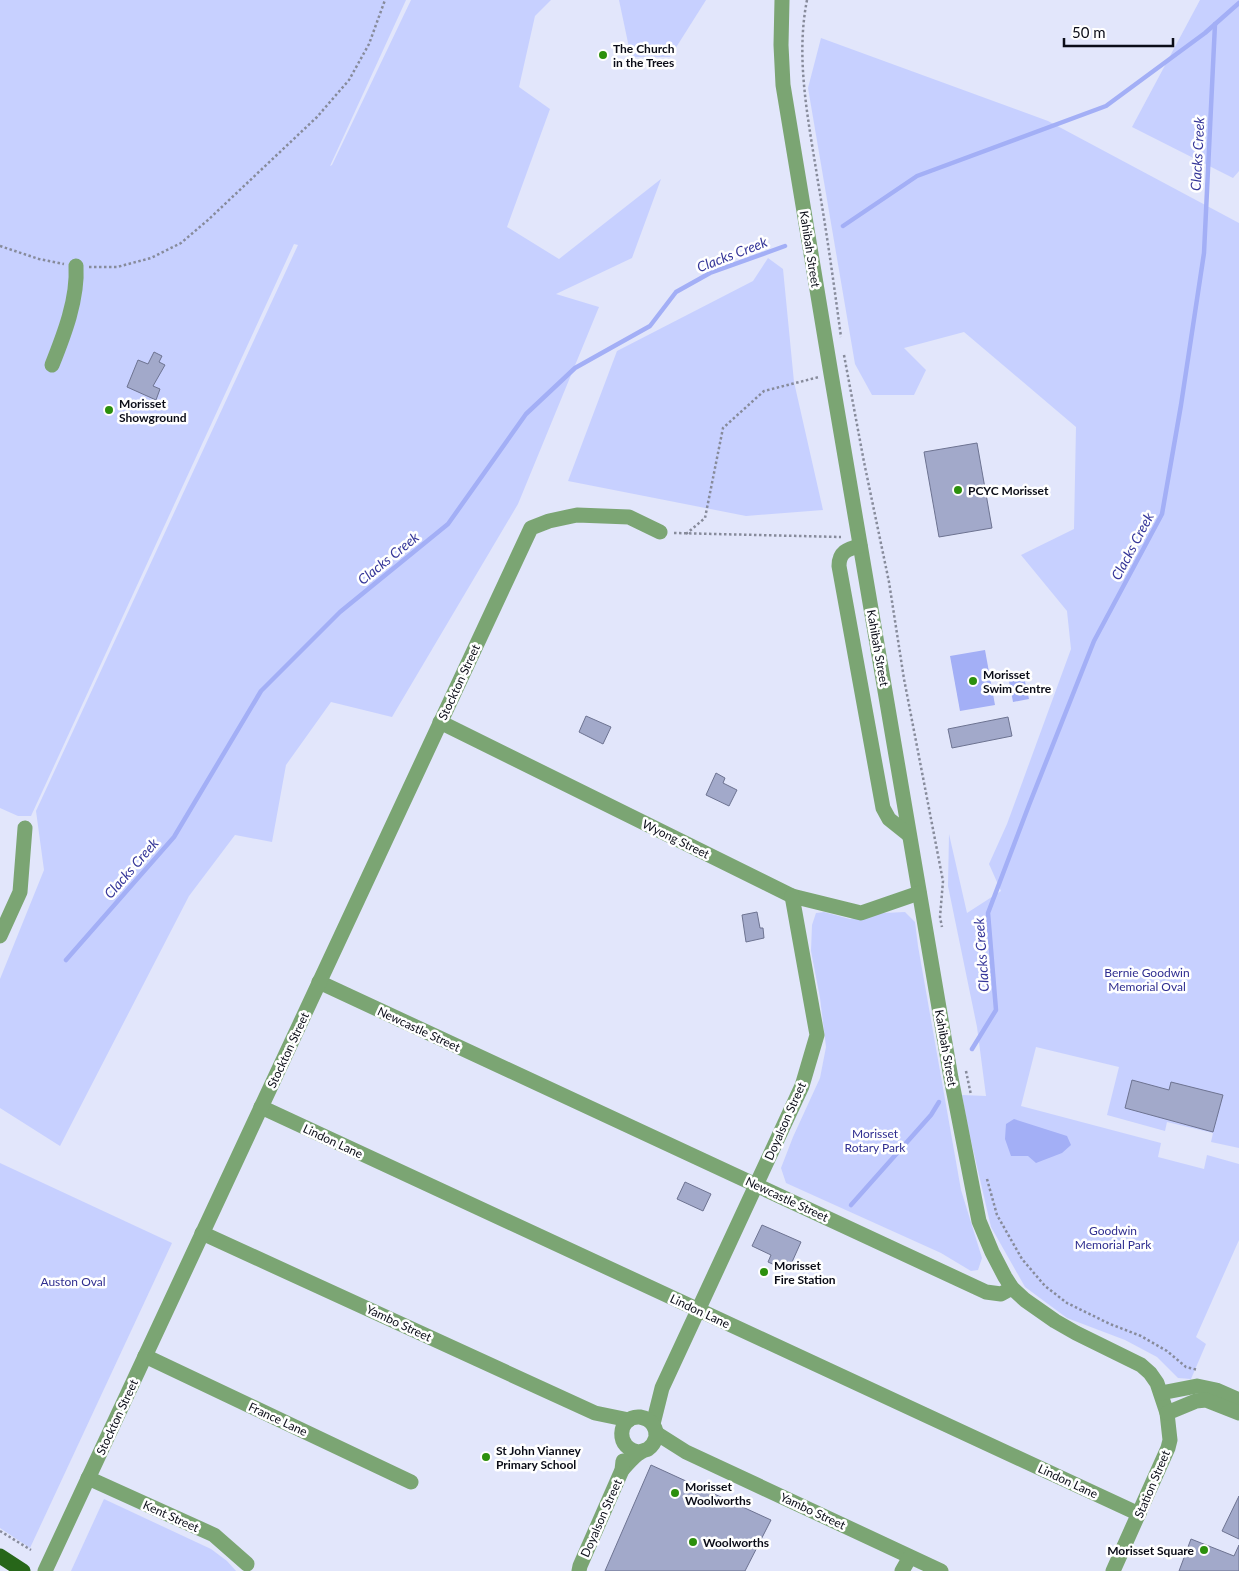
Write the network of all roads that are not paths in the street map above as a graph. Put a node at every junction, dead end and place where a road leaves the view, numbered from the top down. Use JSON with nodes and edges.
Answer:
{"nodes":[{"id":1,"x":782,"y":0,"type":"edge"},
{"id":2,"x":76,"y":266,"type":"road end"},
{"id":3,"x":52,"y":365,"type":"dead end"},
{"id":4,"x":660,"y":532,"type":"road end"},
{"id":5,"x":859,"y":542,"type":"junction"},
{"id":6,"x":440,"y":722,"type":"junction"},
{"id":7,"x":25,"y":828,"type":"dead end"},
{"id":8,"x":909,"y":834,"type":"junction"},
{"id":9,"x":920,"y":892,"type":"junction"},
{"id":10,"x":792,"y":896,"type":"junction"},
{"id":11,"x":0,"y":936,"type":"edge"},
{"id":12,"x":319,"y":982,"type":"junction"},
{"id":13,"x":261,"y":1108,"type":"junction"},
{"id":14,"x":756,"y":1185,"type":"junction"},
{"id":15,"x":202,"y":1233,"type":"junction"},
{"id":16,"x":1012,"y":1288,"type":"junction"},
{"id":17,"x":698,"y":1310,"type":"junction"},
{"id":18,"x":145,"y":1356,"type":"junction"},
{"id":19,"x":662,"y":1388,"type":"junction"},
{"id":20,"x":1161,"y":1393,"type":"junction"},
{"id":21,"x":1239,"y":1400,"type":"edge"},
{"id":22,"x":595,"y":1413,"type":"junction"},
{"id":23,"x":1167,"y":1413,"type":"junction"},
{"id":24,"x":1239,"y":1413,"type":"edge"},
{"id":25,"x":633,"y":1419,"type":"junction"},
{"id":26,"x":655,"y":1428,"type":"junction"},
{"id":27,"x":623,"y":1440,"type":"junction"},
{"id":28,"x":645,"y":1450,"type":"junction"},
{"id":29,"x":686,"y":1452,"type":"junction"},
{"id":30,"x":622,"y":1470,"type":"junction"},
{"id":31,"x":88,"y":1478,"type":"junction"},
{"id":32,"x":411,"y":1482,"type":"dead end"},
{"id":33,"x":1139,"y":1514,"type":"junction"},
{"id":34,"x":0,"y":1556,"type":"edge"},
{"id":35,"x":910,"y":1557,"type":"junction"},
{"id":36,"x":247,"y":1564,"type":"dead end"},
{"id":37,"x":578,"y":1569,"type":"edge"},
{"id":38,"x":24,"y":1571,"type":"edge"},
{"id":39,"x":45,"y":1571,"type":"edge"},
{"id":40,"x":902,"y":1571,"type":"edge"},
{"id":41,"x":941,"y":1571,"type":"edge"},
{"id":42,"x":1113,"y":1571,"type":"edge"}],
"edges":[{"from":1,"to":5,"type":"street","name":"Kahibah Street"},
{"from":2,"to":3,"type":"street"},
{"from":4,"to":6,"type":"street","name":"Stockton Street"},
{"from":5,"to":8,"type":"street","name":"Kahibah Street"},
{"from":5,"to":8,"type":"street"},
{"from":6,"to":10,"type":"street","name":"Wyong Street"},
{"from":6,"to":12,"type":"street","name":"Stockton Street"},
{"from":7,"to":11,"type":"street"},
{"from":8,"to":9,"type":"street","name":"Kahibah Street"},
{"from":9,"to":10,"type":"street","name":"Wyong Street"},
{"from":9,"to":16,"type":"street","name":"Kahibah Street"},
{"from":10,"to":14,"type":"street","name":"Doyalson Street"},
{"from":12,"to":13,"type":"street","name":"Stockton Street"},
{"from":12,"to":14,"type":"street","name":"Newcastle Street"},
{"from":13,"to":15,"type":"street","name":"Stockton Street"},
{"from":13,"to":17,"type":"street","name":"Lindon Lane"},
{"from":14,"to":16,"type":"street","name":"Newcastle Street"},
{"from":14,"to":17,"type":"street","name":"Doyalson Street"},
{"from":15,"to":18,"type":"street","name":"Stockton Street"},
{"from":15,"to":22,"type":"street","name":"Yambo Street"},
{"from":16,"to":20,"type":"street"},
{"from":17,"to":19,"type":"street","name":"Doyalson Street"},
{"from":17,"to":33,"type":"street","name":"Lindon Lane"},
{"from":18,"to":31,"type":"street","name":"Stockton Street"},
{"from":18,"to":32,"type":"street","name":"France Lane"},
{"from":19,"to":25,"type":"street","name":"Doyalson Street"},
{"from":19,"to":26,"type":"street","name":"Doyalson Street"},
{"from":20,"to":21,"type":"street"},
{"from":20,"to":23,"type":"street","name":"Station Street"},
{"from":22,"to":25,"type":"street","name":"Yambo Street"},
{"from":22,"to":27,"type":"street","name":"Yambo Street"},
{"from":23,"to":24,"type":"street"},
{"from":23,"to":33,"type":"street","name":"Station Street"},
{"from":25,"to":26,"type":"street"},
{"from":25,"to":27,"type":"street","name":"Doyalson Street"},
{"from":26,"to":28,"type":"street","name":"Doyalson Street"},
{"from":26,"to":29,"type":"street","name":"Yambo Street"},
{"from":27,"to":28,"type":"street"},
{"from":27,"to":30,"type":"street","name":"Doyalson Street"},
{"from":28,"to":29,"type":"street","name":"Yambo Street"},
{"from":28,"to":30,"type":"street","name":"Doyalson Street"},
{"from":29,"to":35,"type":"street","name":"Yambo Street"},
{"from":30,"to":37,"type":"street","name":"Doyalson Street"},
{"from":31,"to":36,"type":"street","name":"Kent Street"},
{"from":31,"to":39,"type":"street","name":"Stockton Street"},
{"from":33,"to":42,"type":"street","name":"Station Street"},
{"from":34,"to":38,"type":"main road"},
{"from":35,"to":40,"type":"street"},
{"from":35,"to":41,"type":"street","name":"Yambo Street"}]}
